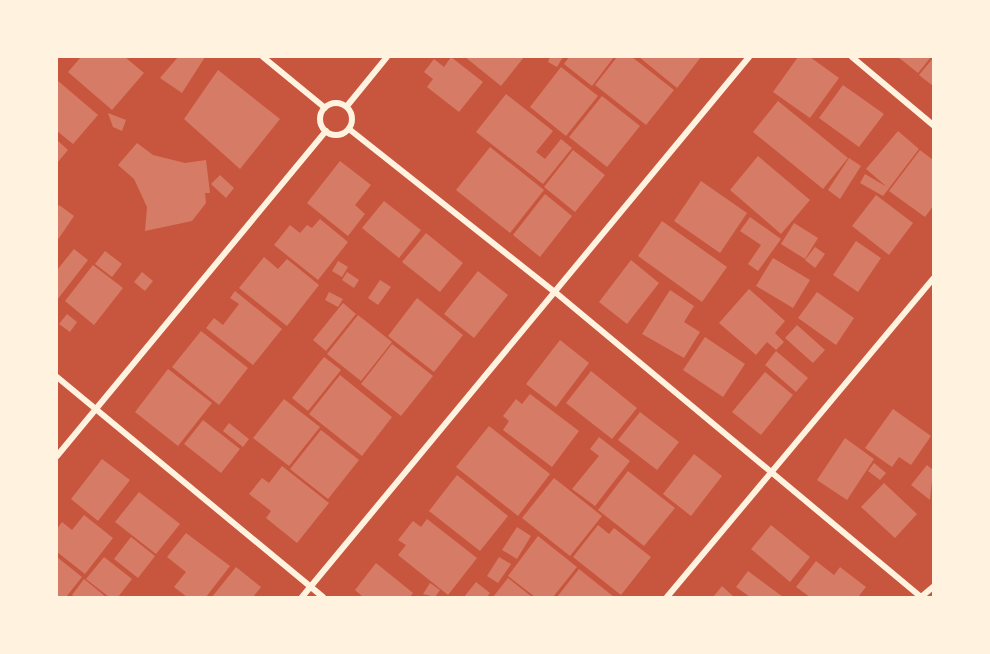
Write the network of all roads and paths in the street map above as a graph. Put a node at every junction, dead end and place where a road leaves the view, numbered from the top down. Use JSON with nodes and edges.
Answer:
{"nodes":[{"id":1,"x":263,"y":57,"type":"edge"},
{"id":2,"x":387,"y":57,"type":"edge"},
{"id":3,"x":749,"y":57,"type":"edge"},
{"id":4,"x":852,"y":57,"type":"edge"},
{"id":5,"x":346,"y":106,"type":"junction"},
{"id":6,"x":325,"y":108,"type":"junction"},
{"id":7,"x":933,"y":124,"type":"edge"},
{"id":8,"x":349,"y":129,"type":"junction"},
{"id":9,"x":326,"y":131,"type":"junction"},
{"id":10,"x":933,"y":279,"type":"edge"},
{"id":11,"x":555,"y":292,"type":"junction"},
{"id":12,"x":57,"y":377,"type":"edge"},
{"id":13,"x":96,"y":409,"type":"junction"},
{"id":14,"x":57,"y":456,"type":"edge"},
{"id":15,"x":770,"y":474,"type":"junction"},
{"id":16,"x":933,"y":586,"type":"edge"},
{"id":17,"x":311,"y":587,"type":"junction"},
{"id":18,"x":302,"y":597,"type":"edge"},
{"id":19,"x":323,"y":597,"type":"edge"},
{"id":20,"x":667,"y":597,"type":"edge"},
{"id":21,"x":921,"y":597,"type":"edge"}],
"edges":[{"from":1,"to":6,"type":"street"},
{"from":2,"to":5,"type":"street"},
{"from":3,"to":11,"type":"street"},
{"from":4,"to":7,"type":"street"},
{"from":5,"to":6,"type":"street"},
{"from":5,"to":8,"type":"street"},
{"from":6,"to":9,"type":"street"},
{"from":8,"to":9,"type":"street"},
{"from":8,"to":11,"type":"street"},
{"from":9,"to":13,"type":"street"},
{"from":10,"to":15,"type":"street"},
{"from":11,"to":15,"type":"street"},
{"from":11,"to":17,"type":"street"},
{"from":12,"to":13,"type":"street"},
{"from":13,"to":14,"type":"street"},
{"from":13,"to":17,"type":"street"},
{"from":15,"to":20,"type":"street"},
{"from":15,"to":21,"type":"street"},
{"from":16,"to":21,"type":"street"},
{"from":17,"to":18,"type":"street"},
{"from":17,"to":19,"type":"street"}]}
